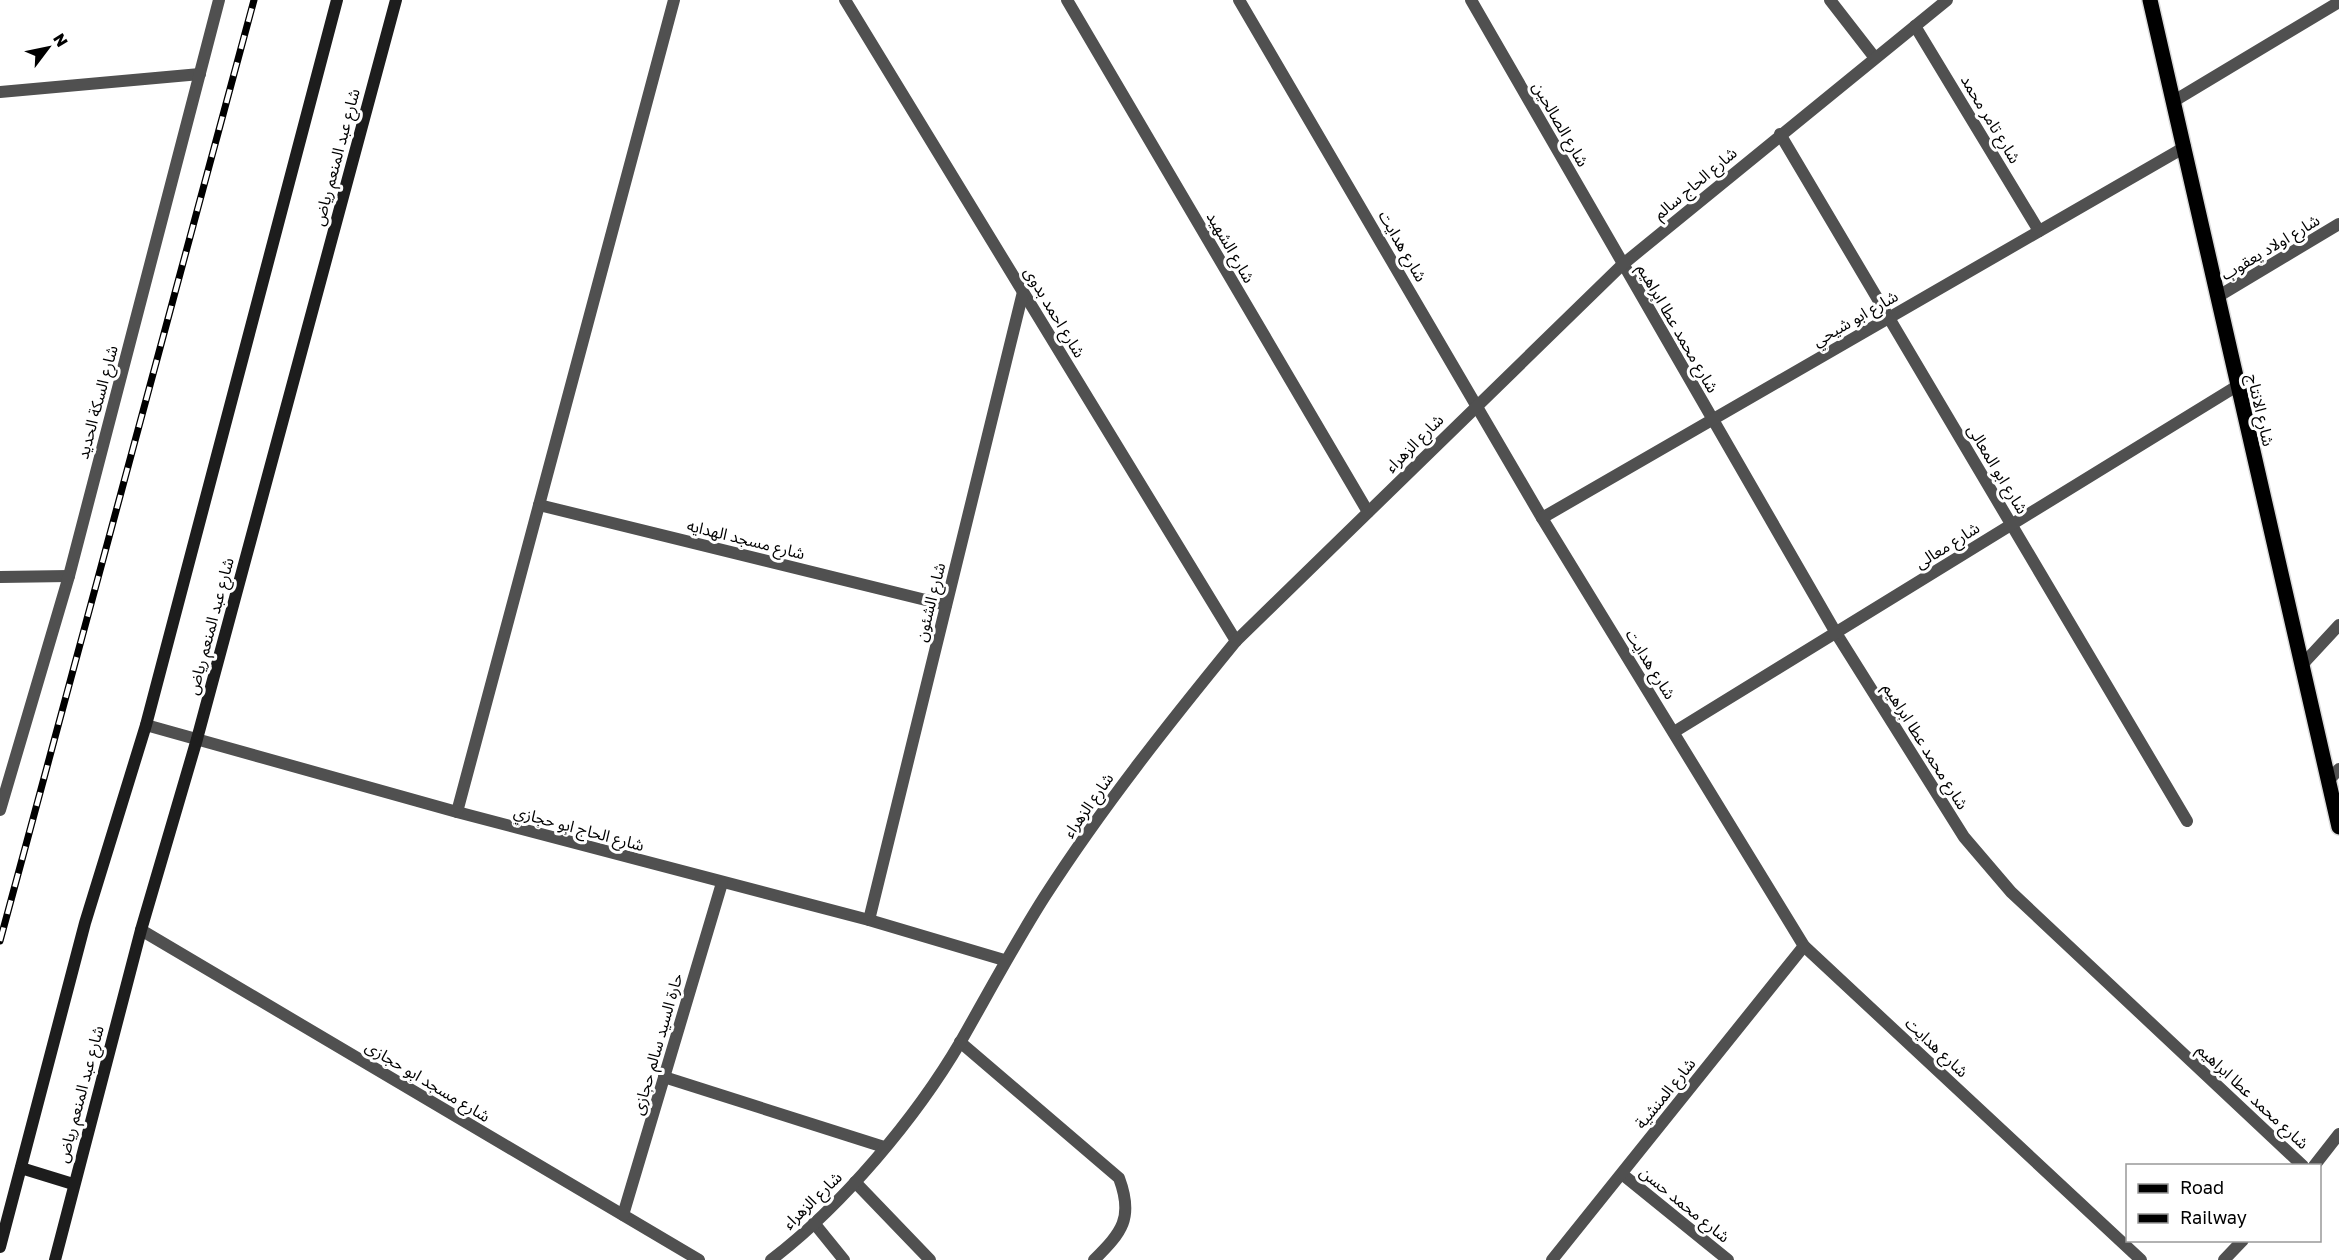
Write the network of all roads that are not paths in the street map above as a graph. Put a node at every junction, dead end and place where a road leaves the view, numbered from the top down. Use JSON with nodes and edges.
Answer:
{"nodes":[{"id":1,"x":219,"y":0,"type":"edge"},
{"id":2,"x":337,"y":0,"type":"edge"},
{"id":3,"x":396,"y":0,"type":"edge"},
{"id":4,"x":674,"y":0,"type":"edge"},
{"id":5,"x":844,"y":0,"type":"edge"},
{"id":6,"x":1067,"y":0,"type":"edge"},
{"id":7,"x":1239,"y":0,"type":"edge"},
{"id":8,"x":1471,"y":0,"type":"edge"},
{"id":9,"x":1830,"y":0,"type":"edge"},
{"id":10,"x":1947,"y":0,"type":"edge"},
{"id":11,"x":2150,"y":0,"type":"edge"},
{"id":12,"x":2339,"y":2,"type":"edge"},
{"id":13,"x":1915,"y":26,"type":"junction"},
{"id":14,"x":1875,"y":58,"type":"junction"},
{"id":15,"x":200,"y":74,"type":"junction"},
{"id":16,"x":0,"y":92,"type":"edge"},
{"id":17,"x":2174,"y":101,"type":"junction"},
{"id":18,"x":1780,"y":134,"type":"junction"},
{"id":19,"x":2185,"y":147,"type":"junction"},
{"id":20,"x":2339,"y":224,"type":"edge"},
{"id":21,"x":2039,"y":231,"type":"junction"},
{"id":22,"x":1622,"y":265,"type":"junction"},
{"id":23,"x":1023,"y":292,"type":"junction"},
{"id":24,"x":2217,"y":297,"type":"junction"},
{"id":25,"x":1889,"y":318,"type":"junction"},
{"id":26,"x":2237,"y":386,"type":"junction"},
{"id":27,"x":1476,"y":404,"type":"junction"},
{"id":28,"x":1712,"y":419,"type":"junction"},
{"id":29,"x":539,"y":505,"type":"junction"},
{"id":30,"x":1368,"y":512,"type":"junction"},
{"id":31,"x":1542,"y":518,"type":"junction"},
{"id":32,"x":2012,"y":525,"type":"junction"},
{"id":33,"x":69,"y":576,"type":"junction"},
{"id":34,"x":0,"y":577,"type":"edge"},
{"id":35,"x":946,"y":605,"type":"junction"},
{"id":36,"x":2339,"y":625,"type":"edge"},
{"id":37,"x":1836,"y":633,"type":"junction"},
{"id":38,"x":1236,"y":641,"type":"junction"},
{"id":39,"x":2301,"y":666,"type":"junction"},
{"id":40,"x":146,"y":725,"type":"junction"},
{"id":41,"x":1674,"y":732,"type":"junction"},
{"id":42,"x":197,"y":739,"type":"junction"},
{"id":43,"x":6,"y":771,"type":"edge"},
{"id":44,"x":2334,"y":775,"type":"edge"},
{"id":45,"x":0,"y":810,"type":"edge"},
{"id":46,"x":457,"y":812,"type":"junction"},
{"id":47,"x":2187,"y":821,"type":"dead end"},
{"id":48,"x":2339,"y":827,"type":"edge"},
{"id":49,"x":722,"y":883,"type":"junction"},
{"id":50,"x":869,"y":920,"type":"junction"},
{"id":51,"x":141,"y":930,"type":"junction"},
{"id":52,"x":1804,"y":946,"type":"junction"},
{"id":53,"x":1004,"y":960,"type":"junction"},
{"id":54,"x":960,"y":1042,"type":"junction"},
{"id":55,"x":664,"y":1077,"type":"junction"},
{"id":56,"x":2339,"y":1134,"type":"edge"},
{"id":57,"x":884,"y":1147,"type":"junction"},
{"id":58,"x":2301,"y":1164,"type":"edge"},
{"id":59,"x":2316,"y":1164,"type":"edge"},
{"id":60,"x":21,"y":1168,"type":"junction"},
{"id":61,"x":1622,"y":1174,"type":"junction"},
{"id":62,"x":855,"y":1182,"type":"junction"},
{"id":63,"x":73,"y":1184,"type":"junction"},
{"id":64,"x":623,"y":1215,"type":"junction"},
{"id":65,"x":814,"y":1223,"type":"junction"},
{"id":66,"x":2241,"y":1242,"type":"edge"},
{"id":67,"x":0,"y":1247,"type":"edge"},
{"id":68,"x":55,"y":1260,"type":"edge"},
{"id":69,"x":699,"y":1260,"type":"edge"},
{"id":70,"x":771,"y":1260,"type":"edge"},
{"id":71,"x":844,"y":1260,"type":"edge"},
{"id":72,"x":930,"y":1260,"type":"edge"},
{"id":73,"x":1094,"y":1260,"type":"edge"},
{"id":74,"x":1552,"y":1260,"type":"edge"},
{"id":75,"x":1728,"y":1260,"type":"edge"},
{"id":76,"x":2141,"y":1260,"type":"edge"},
{"id":77,"x":2224,"y":1260,"type":"edge"}],
"edges":[{"from":1,"to":15,"type":"street","name":"شارع السكة الحديد"},
{"from":2,"to":40,"type":"main road"},
{"from":3,"to":42,"type":"main road","name":"شارع عبد المنعم رياض"},
{"from":4,"to":29,"type":"street"},
{"from":5,"to":23,"type":"street","name":"شارع احمد بدوى"},
{"from":6,"to":30,"type":"street","name":"شارع الشهيد"},
{"from":7,"to":27,"type":"street","name":"شارع هدايت"},
{"from":8,"to":22,"type":"street","name":"شارع الصالحين"},
{"from":9,"to":14,"type":"street"},
{"from":10,"to":13,"type":"street","name":"شارع الحاج سالم"},
{"from":11,"to":17,"type":"main road","name":"شارع الانتاج"},
{"from":12,"to":17,"type":"street"},
{"from":13,"to":14,"type":"street","name":"شارع الحاج سالم"},
{"from":13,"to":21,"type":"street","name":"شارع تامر محمد"},
{"from":14,"to":18,"type":"street","name":"شارع الحاج سالم"},
{"from":15,"to":16,"type":"street"},
{"from":15,"to":33,"type":"street","name":"شارع السكة الحديد"},
{"from":17,"to":19,"type":"main road","name":"شارع الانتاج"},
{"from":18,"to":22,"type":"street","name":"شارع الحاج سالم"},
{"from":18,"to":25,"type":"street","name":"شارع ابو المعالى"},
{"from":19,"to":21,"type":"street","name":"شارع ابو شيحي"},
{"from":19,"to":24,"type":"main road","name":"شارع الانتاج"},
{"from":20,"to":24,"type":"street","name":"شارع اولاد يعقوب"},
{"from":21,"to":25,"type":"street","name":"شارع ابو شيحي"},
{"from":22,"to":27,"type":"street","name":"شارع الحاج سالم"},
{"from":22,"to":28,"type":"street","name":"شارع محمد عطا ابراهيم"},
{"from":23,"to":35,"type":"street","name":"شارع الشئون"},
{"from":23,"to":38,"type":"street","name":"شارع احمد بدوى"},
{"from":24,"to":26,"type":"main road","name":"شارع الانتاج"},
{"from":25,"to":28,"type":"street","name":"شارع ابو شيحي"},
{"from":25,"to":32,"type":"street","name":"شارع ابو المعالى"},
{"from":26,"to":32,"type":"street","name":"شارع معالى"},
{"from":26,"to":39,"type":"main road","name":"شارع الانتاج"},
{"from":27,"to":30,"type":"street","name":"شارع الزهراء"},
{"from":27,"to":31,"type":"street","name":"شارع هدايت"},
{"from":28,"to":31,"type":"street","name":"شارع ابو شيحي"},
{"from":28,"to":37,"type":"street","name":"شارع محمد عطا ابراهيم"},
{"from":29,"to":35,"type":"street","name":"شارع مسجد الهدايه"},
{"from":29,"to":46,"type":"street"},
{"from":30,"to":38,"type":"street","name":"شارع الزهراء"},
{"from":31,"to":41,"type":"street","name":"شارع هدايت"},
{"from":32,"to":37,"type":"street","name":"شارع معالى"},
{"from":32,"to":47,"type":"street","name":"شارع ابو المعالى"},
{"from":33,"to":34,"type":"street"},
{"from":33,"to":43,"type":"street","name":"شارع السكة الحديد"},
{"from":35,"to":50,"type":"street","name":"شارع الشئون"},
{"from":36,"to":39,"type":"street"},
{"from":37,"to":41,"type":"street","name":"شارع معالى"},
{"from":37,"to":58,"type":"street","name":"شارع محمد عطا ابراهيم"},
{"from":38,"to":53,"type":"street","name":"شارع الزهراء"},
{"from":39,"to":44,"type":"main road","name":"شارع الانتاج"},
{"from":40,"to":42,"type":"street","name":"شارع الحاج ابو حجازي"},
{"from":40,"to":60,"type":"main road"},
{"from":41,"to":52,"type":"street","name":"شارع هدايت"},
{"from":42,"to":46,"type":"street","name":"شارع الحاج ابو حجازي"},
{"from":42,"to":51,"type":"main road","name":"شارع عبد المنعم رياض"},
{"from":43,"to":45,"type":"street","name":"شارع السكة الحديد"},
{"from":44,"to":48,"type":"main road","name":"شارع الانتاج"},
{"from":46,"to":49,"type":"street","name":"شارع الحاج ابو حجازي"},
{"from":49,"to":50,"type":"street","name":"شارع الحاج ابو حجازي"},
{"from":49,"to":55,"type":"street","name":"حارة السيد سالم حجازى"},
{"from":50,"to":53,"type":"street","name":"شارع الحاج ابو حجازي"},
{"from":51,"to":63,"type":"main road","name":"شارع عبد المنعم رياض"},
{"from":51,"to":64,"type":"street","name":"شارع مسجد ابو حجازى"},
{"from":52,"to":61,"type":"street","name":"شارع المنشية"},
{"from":52,"to":76,"type":"street","name":"شارع هدايت"},
{"from":53,"to":54,"type":"street","name":"شارع الزهراء"},
{"from":54,"to":57,"type":"street","name":"شارع الزهراء"},
{"from":54,"to":73,"type":"street"},
{"from":55,"to":57,"type":"street"},
{"from":55,"to":64,"type":"street","name":"حارة السيد سالم حجازى"},
{"from":56,"to":59,"type":"street"},
{"from":57,"to":62,"type":"street","name":"شارع الزهراء"},
{"from":60,"to":63,"type":"main road"},
{"from":60,"to":67,"type":"main road"},
{"from":61,"to":74,"type":"street","name":"شارع المنشية"},
{"from":61,"to":75,"type":"street","name":"شارع محمد حسن"},
{"from":62,"to":65,"type":"street","name":"شارع الزهراء"},
{"from":62,"to":72,"type":"street"},
{"from":63,"to":68,"type":"main road","name":"شارع عبد المنعم رياض"},
{"from":64,"to":69,"type":"street","name":"شارع مسجد ابو حجازى"},
{"from":65,"to":70,"type":"street","name":"شارع الزهراء"},
{"from":65,"to":71,"type":"street"},
{"from":66,"to":77,"type":"street"}]}
